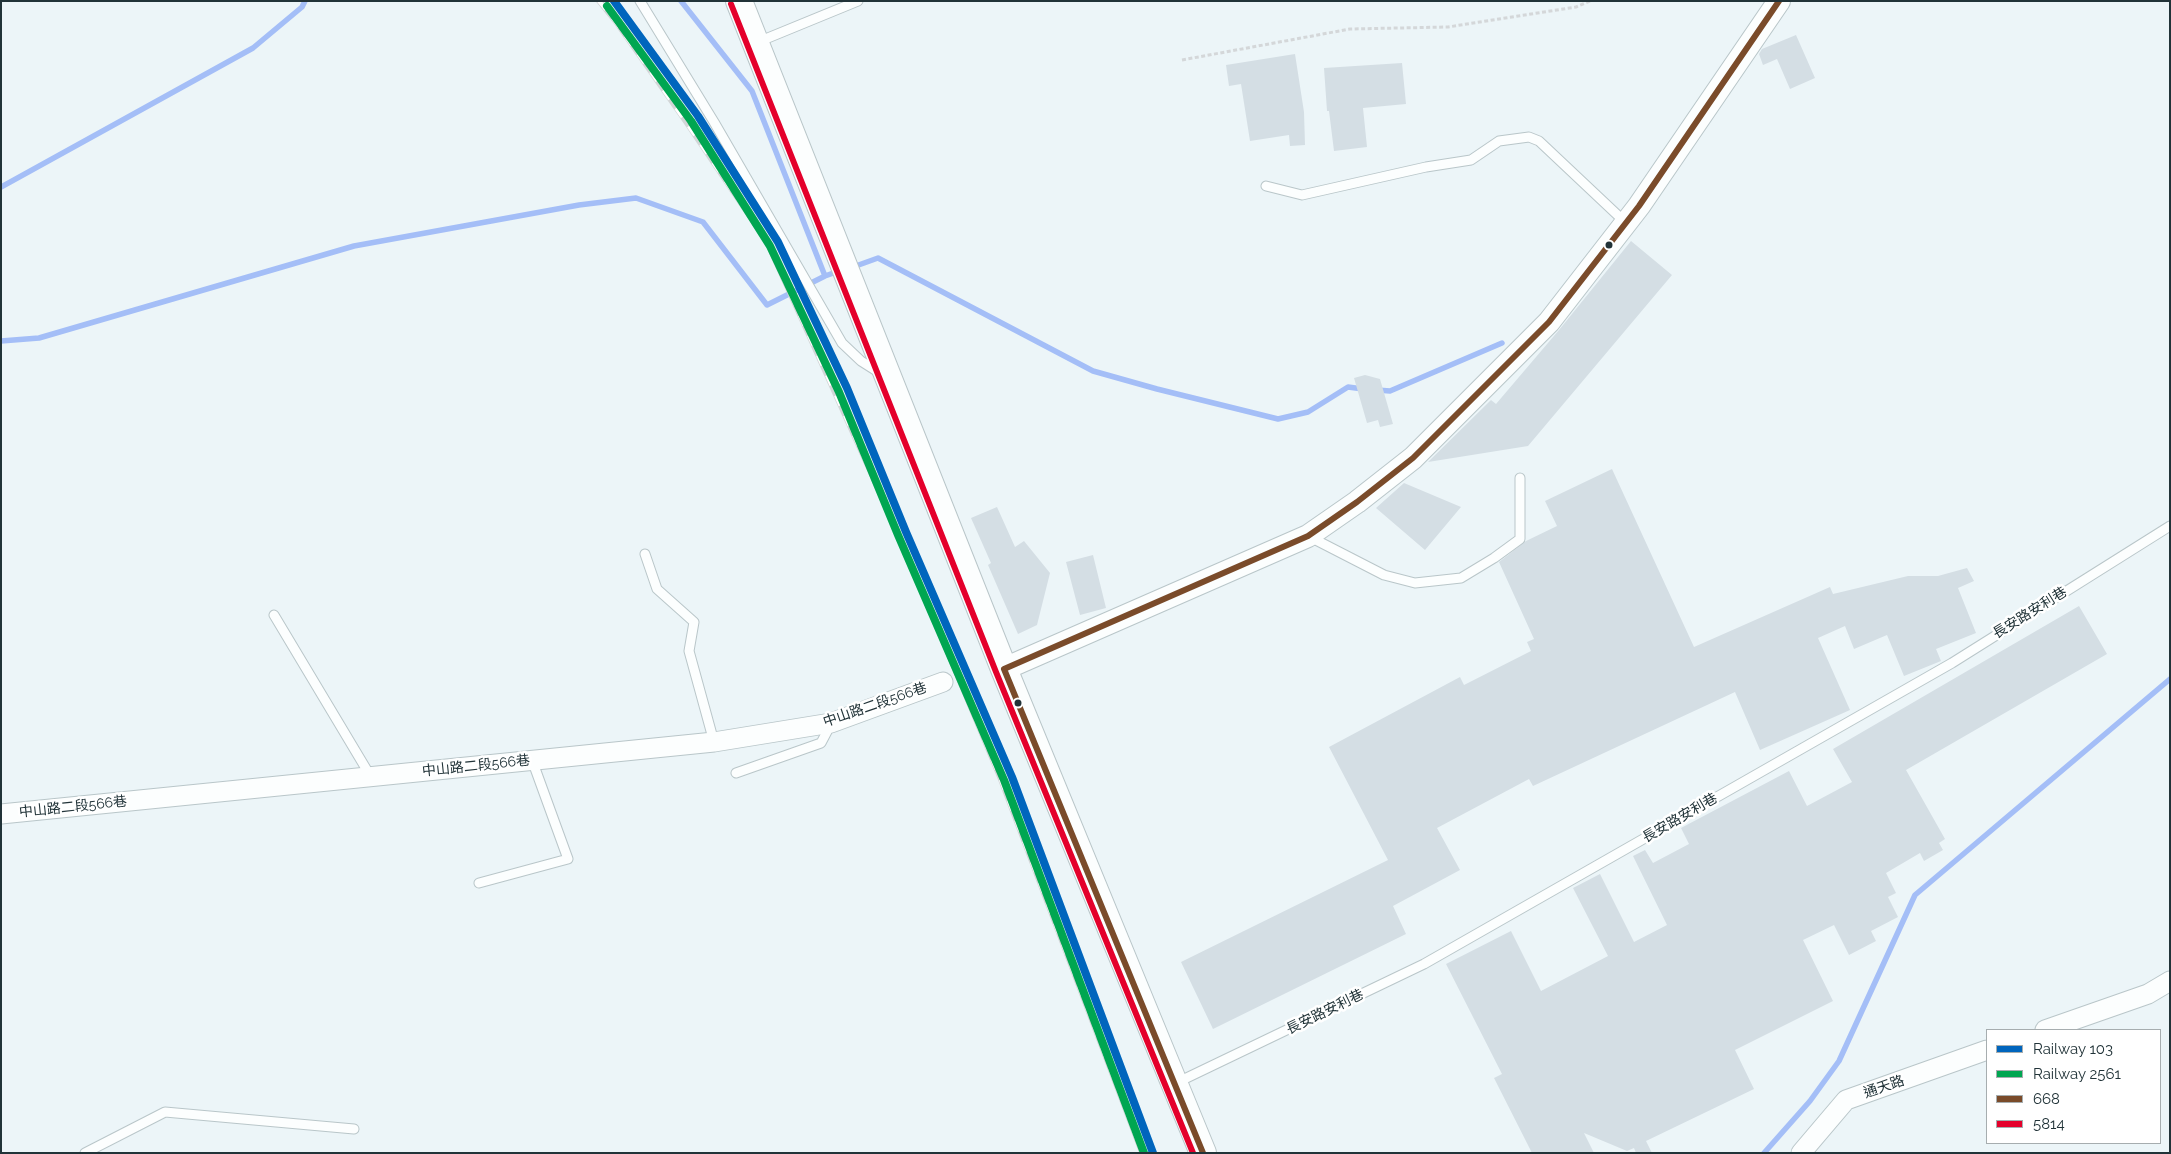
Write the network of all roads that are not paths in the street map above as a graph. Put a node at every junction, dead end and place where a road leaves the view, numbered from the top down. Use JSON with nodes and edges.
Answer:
{"nodes":[{"id":1,"x":640,"y":1,"type":"edge"},
{"id":2,"x":739,"y":1,"type":"edge"},
{"id":3,"x":858,"y":1,"type":"edge"},
{"id":4,"x":1779,"y":1,"type":"edge"},
{"id":5,"x":756,"y":43,"type":"junction"},
{"id":6,"x":1266,"y":186,"type":"dead end"},
{"id":7,"x":1626,"y":223,"type":"junction"},
{"id":8,"x":891,"y":380,"type":"junction"},
{"id":9,"x":1520,"y":478,"type":"dead end"},
{"id":10,"x":2170,"y":526,"type":"edge"},
{"id":11,"x":1308,"y":536,"type":"junction"},
{"id":12,"x":645,"y":554,"type":"dead end"},
{"id":13,"x":274,"y":615,"type":"dead end"},
{"id":14,"x":1004,"y":669,"type":"junction"},
{"id":15,"x":943,"y":682,"type":"dead end"},
{"id":16,"x":832,"y":723,"type":"junction"},
{"id":17,"x":714,"y":742,"type":"junction"},
{"id":18,"x":532,"y":760,"type":"junction"},
{"id":19,"x":736,"y":773,"type":"dead end"},
{"id":20,"x":371,"y":777,"type":"junction"},
{"id":21,"x":1,"y":814,"type":"edge"},
{"id":22,"x":479,"y":883,"type":"dead end"},
{"id":23,"x":2170,"y":981,"type":"edge"},
{"id":24,"x":2047,"y":1029,"type":"edge"},
{"id":25,"x":1986,"y":1050,"type":"edge"},
{"id":26,"x":1176,"y":1083,"type":"junction"},
{"id":27,"x":354,"y":1129,"type":"dead end"},
{"id":28,"x":1200,"y":1149,"type":"edge"},
{"id":29,"x":85,"y":1153,"type":"edge"},
{"id":30,"x":1801,"y":1153,"type":"edge"}],
"edges":[{"from":1,"to":8,"type":"lane"},
{"from":2,"to":5,"type":"main road"},
{"from":3,"to":5,"type":"lane"},
{"from":4,"to":7,"type":"street"},
{"from":5,"to":8,"type":"main road"},
{"from":6,"to":7,"type":"lane"},
{"from":7,"to":11,"type":"street"},
{"from":8,"to":14,"type":"main road"},
{"from":9,"to":11,"type":"lane"},
{"from":10,"to":26,"type":"lane","name":"長安路安利巷"},
{"from":11,"to":14,"type":"street"},
{"from":12,"to":17,"type":"lane"},
{"from":13,"to":20,"type":"lane"},
{"from":14,"to":26,"type":"main road"},
{"from":15,"to":16,"type":"street","name":"中山路二段566巷"},
{"from":16,"to":17,"type":"street","name":"中山路二段566巷"},
{"from":16,"to":19,"type":"lane"},
{"from":17,"to":18,"type":"street","name":"中山路二段566巷"},
{"from":18,"to":20,"type":"street","name":"中山路二段566巷"},
{"from":18,"to":22,"type":"lane"},
{"from":20,"to":21,"type":"street","name":"中山路二段566巷"},
{"from":23,"to":24,"type":"street"},
{"from":25,"to":30,"type":"street","name":"通天路"},
{"from":26,"to":28,"type":"main road"},
{"from":27,"to":29,"type":"lane"}]}
